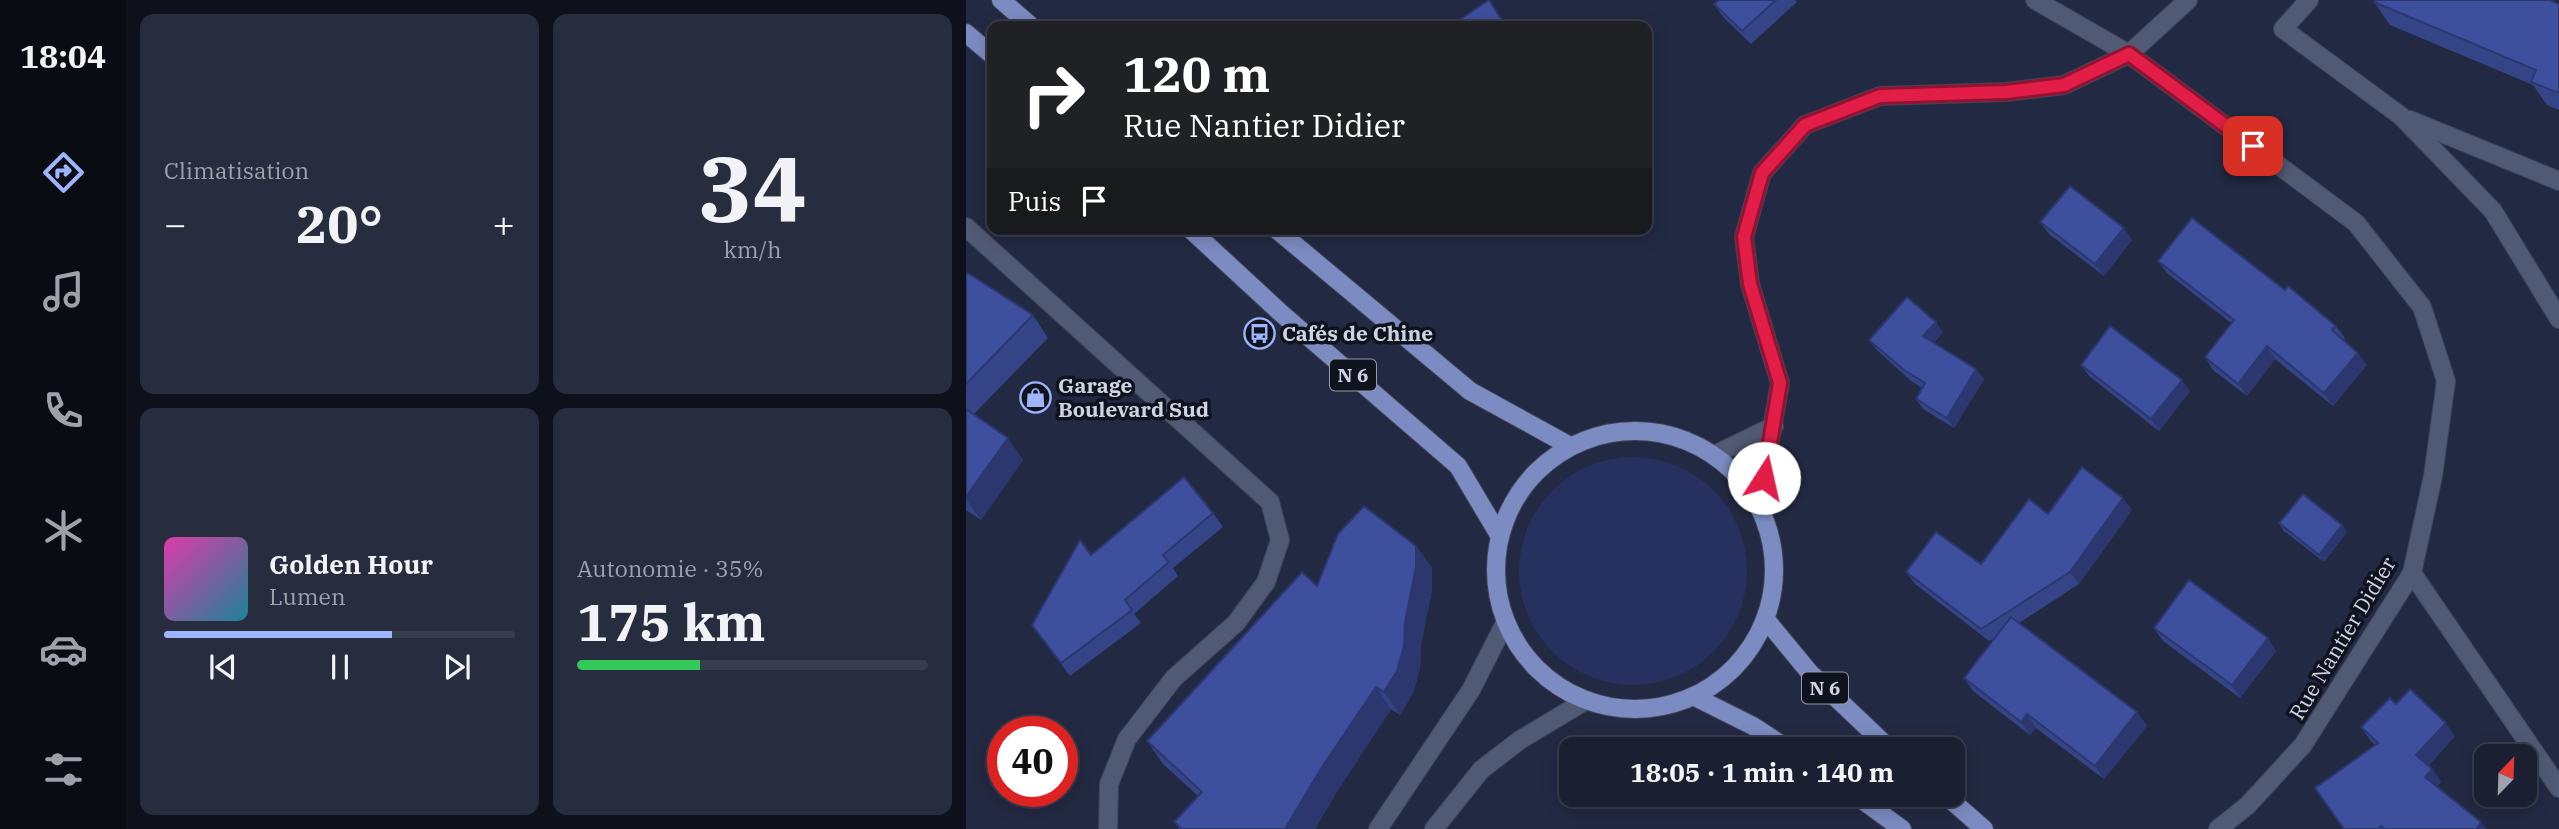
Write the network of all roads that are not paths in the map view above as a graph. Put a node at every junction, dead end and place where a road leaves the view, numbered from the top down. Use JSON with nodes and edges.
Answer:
{"nodes":[{"id":1,"x":1000,"y":0,"type":"edge"},
{"id":2,"x":2035,"y":0,"type":"edge"},
{"id":3,"x":2188,"y":0,"type":"edge"},
{"id":4,"x":2309,"y":0,"type":"edge"},
{"id":5,"x":1025,"y":21,"type":"edge"},
{"id":6,"x":966,"y":33,"type":"edge"},
{"id":7,"x":987,"y":51,"type":"edge"},
{"id":8,"x":2129,"y":54,"type":"junction"},
{"id":9,"x":2401,"y":116,"type":"junction"},
{"id":10,"x":2559,"y":181,"type":"edge"},
{"id":11,"x":966,"y":227,"type":"edge"},
{"id":12,"x":1196,"y":235,"type":"edge"},
{"id":13,"x":1283,"y":235,"type":"edge"},
{"id":14,"x":2559,"y":319,"type":"edge"},
{"id":15,"x":1774,"y":426,"type":"junction"},
{"id":16,"x":1570,"y":446,"type":"junction"},
{"id":17,"x":1714,"y":454,"type":"junction"},
{"id":18,"x":1759,"y":504,"type":"junction"},
{"id":19,"x":1499,"y":535,"type":"junction"},
{"id":20,"x":2412,"y":573,"type":"junction"},
{"id":21,"x":1767,"y":621,"type":"junction"},
{"id":22,"x":1506,"y":623,"type":"junction"},
{"id":23,"x":1695,"y":697,"type":"junction"},
{"id":24,"x":1585,"y":701,"type":"junction"},
{"id":25,"x":1770,"y":737,"type":"edge"},
{"id":26,"x":1877,"y":737,"type":"edge"},
{"id":27,"x":2559,"y":788,"type":"edge"},
{"id":28,"x":1872,"y":807,"type":"edge"},
{"id":29,"x":1959,"y":807,"type":"edge"},
{"id":30,"x":1108,"y":829,"type":"edge"},
{"id":31,"x":1378,"y":829,"type":"edge"},
{"id":32,"x":1434,"y":829,"type":"edge"},
{"id":33,"x":1902,"y":829,"type":"edge"},
{"id":34,"x":1984,"y":829,"type":"edge"},
{"id":35,"x":2218,"y":829,"type":"edge"}],
"edges":[{"from":1,"to":5,"type":"main road"},
{"from":2,"to":8,"type":"street","name":"Rue Nantier Didier"},
{"from":3,"to":8,"type":"street"},
{"from":4,"to":9,"type":"street"},
{"from":6,"to":7,"type":"main road"},
{"from":8,"to":15,"type":"street"},
{"from":8,"to":20,"type":"street","name":"Rue Nantier Didier"},
{"from":9,"to":10,"type":"street"},
{"from":9,"to":14,"type":"street"},
{"from":11,"to":30,"type":"street"},
{"from":12,"to":19,"type":"main road","number":"N 6"},
{"from":13,"to":16,"type":"main road"},
{"from":15,"to":17,"type":"street"},
{"from":15,"to":18,"type":"street"},
{"from":16,"to":17,"type":"main road"},
{"from":16,"to":19,"type":"main road"},
{"from":17,"to":18,"type":"main road"},
{"from":18,"to":21,"type":"main road"},
{"from":19,"to":22,"type":"main road"},
{"from":20,"to":27,"type":"street"},
{"from":20,"to":35,"type":"street","name":"Rue Nantier Didier"},
{"from":21,"to":23,"type":"main road"},
{"from":21,"to":26,"type":"main road","number":"N 6"},
{"from":22,"to":24,"type":"main road"},
{"from":22,"to":31,"type":"street"},
{"from":23,"to":24,"type":"main road"},
{"from":23,"to":25,"type":"main road"},
{"from":24,"to":32,"type":"street"},
{"from":28,"to":33,"type":"main road"},
{"from":29,"to":34,"type":"main road"}]}
